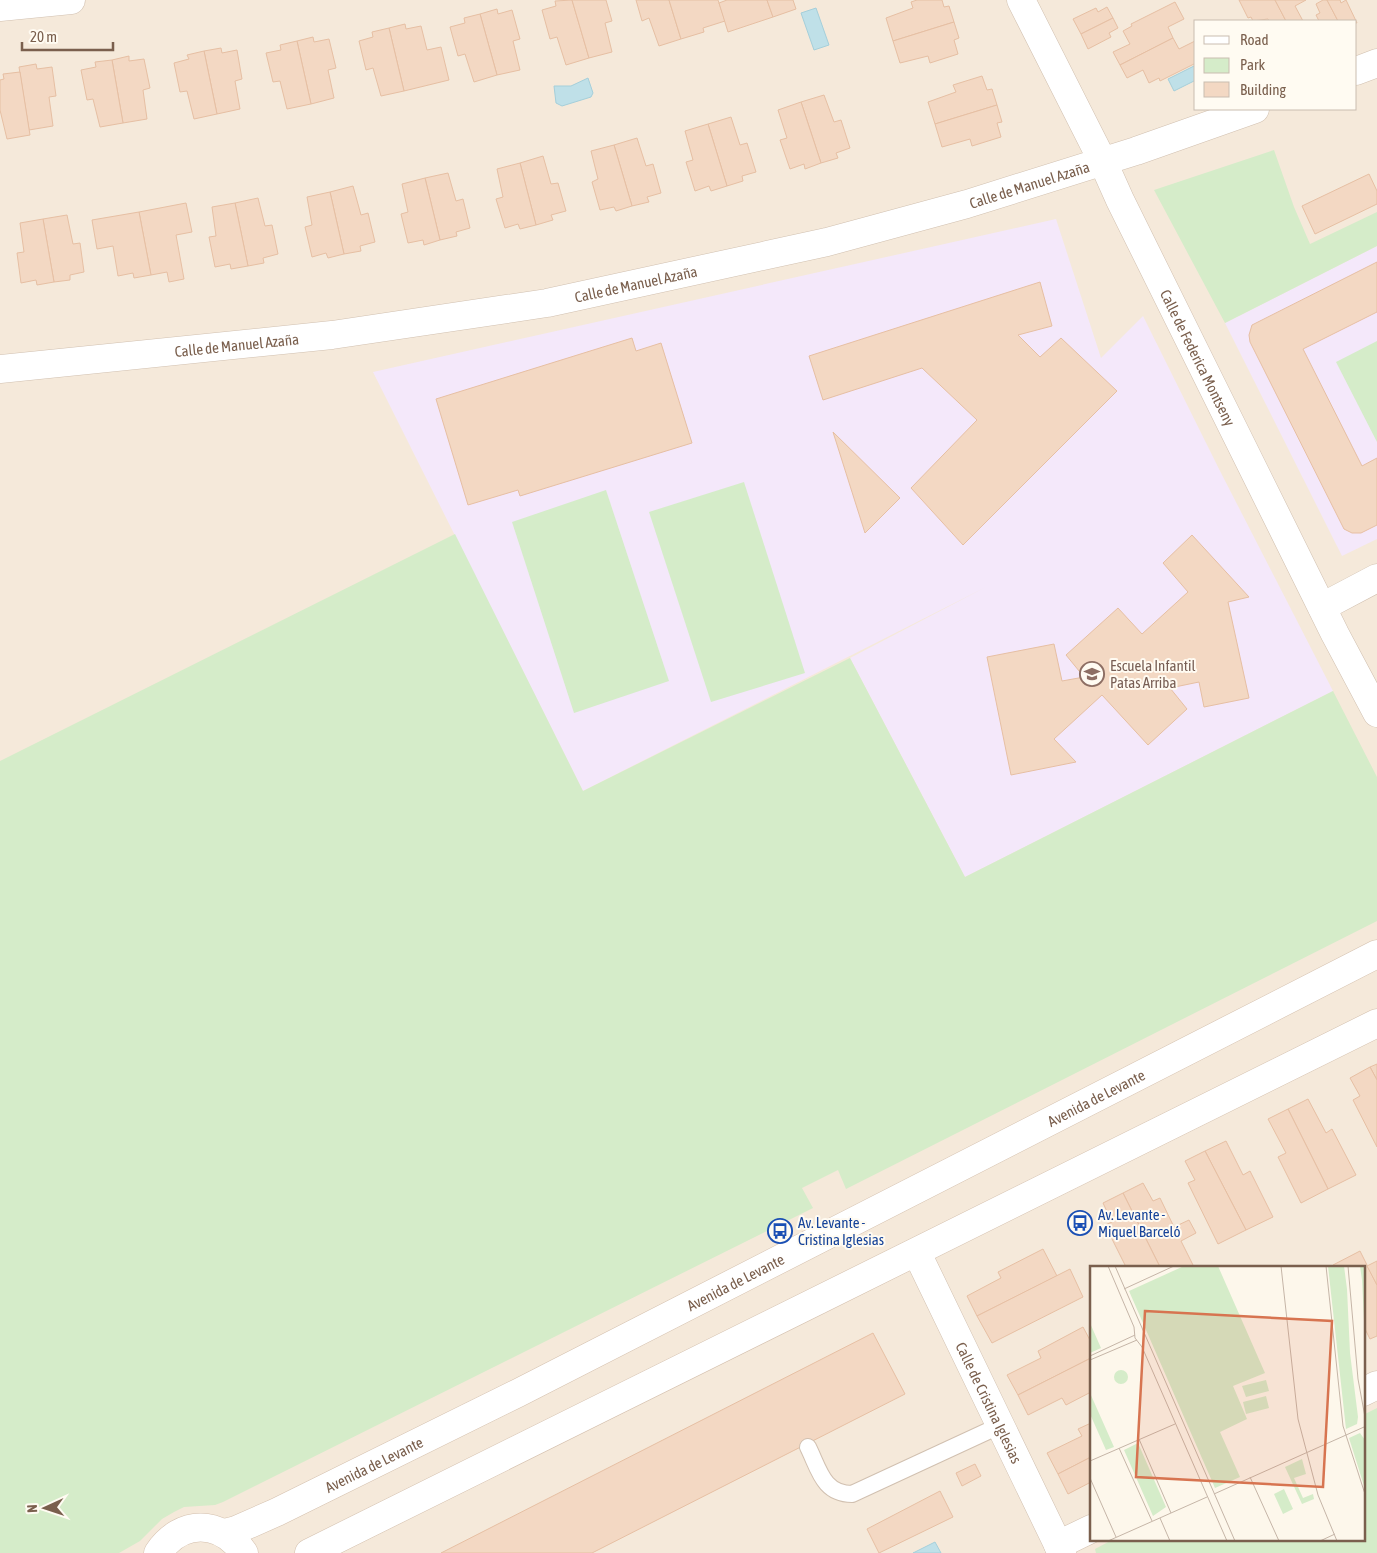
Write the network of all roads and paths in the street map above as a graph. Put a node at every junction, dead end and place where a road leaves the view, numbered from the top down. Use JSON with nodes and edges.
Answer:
{"nodes":[{"id":1,"x":71,"y":0,"type":"edge"},
{"id":2,"x":1020,"y":0,"type":"edge"},
{"id":3,"x":0,"y":7,"type":"edge"},
{"id":4,"x":1377,"y":63,"type":"edge"},
{"id":5,"x":1357,"y":71,"type":"edge"},
{"id":6,"x":1252,"y":110,"type":"edge"},
{"id":7,"x":1103,"y":162,"type":"junction"},
{"id":8,"x":0,"y":369,"type":"edge"},
{"id":9,"x":1377,"y":578,"type":"edge"},
{"id":10,"x":1322,"y":607,"type":"junction"},
{"id":11,"x":1377,"y":712,"type":"edge"},
{"id":12,"x":1377,"y":954,"type":"edge"},
{"id":13,"x":1377,"y":1023,"type":"edge"},
{"id":14,"x":917,"y":1253,"type":"junction"},
{"id":15,"x":1377,"y":1385,"type":"edge"},
{"id":16,"x":1364,"y":1392,"type":"edge"},
{"id":17,"x":1001,"y":1425,"type":"junction"},
{"id":18,"x":808,"y":1447,"type":"dead end"},
{"id":19,"x":1090,"y":1530,"type":"edge"},
{"id":20,"x":224,"y":1533,"type":"junction"},
{"id":21,"x":1060,"y":1549,"type":"edge"},
{"id":22,"x":158,"y":1553,"type":"edge"},
{"id":23,"x":244,"y":1553,"type":"edge"},
{"id":24,"x":309,"y":1553,"type":"edge"}],
"edges":[{"from":1,"to":3,"type":"street"},
{"from":2,"to":7,"type":"street","name":"Calle de Federica Montseny"},
{"from":4,"to":5,"type":"street"},
{"from":6,"to":7,"type":"street","name":"Calle de Manuel Azaña"},
{"from":7,"to":8,"type":"street","name":"Calle de Manuel Azaña"},
{"from":7,"to":10,"type":"street","name":"Calle de Federica Montseny"},
{"from":9,"to":10,"type":"street"},
{"from":10,"to":11,"type":"street","name":"Calle de Federica Montseny"},
{"from":12,"to":20,"type":"street","name":"Avenida de Levante"},
{"from":13,"to":14,"type":"street"},
{"from":14,"to":17,"type":"street","name":"Calle de Cristina Iglesias"},
{"from":14,"to":24,"type":"street"},
{"from":15,"to":16,"type":"street"},
{"from":17,"to":18,"type":"lane"},
{"from":17,"to":21,"type":"street","name":"Calle de Cristina Iglesias"},
{"from":19,"to":21,"type":"street"},
{"from":20,"to":22,"type":"street"},
{"from":20,"to":23,"type":"street"}]}
